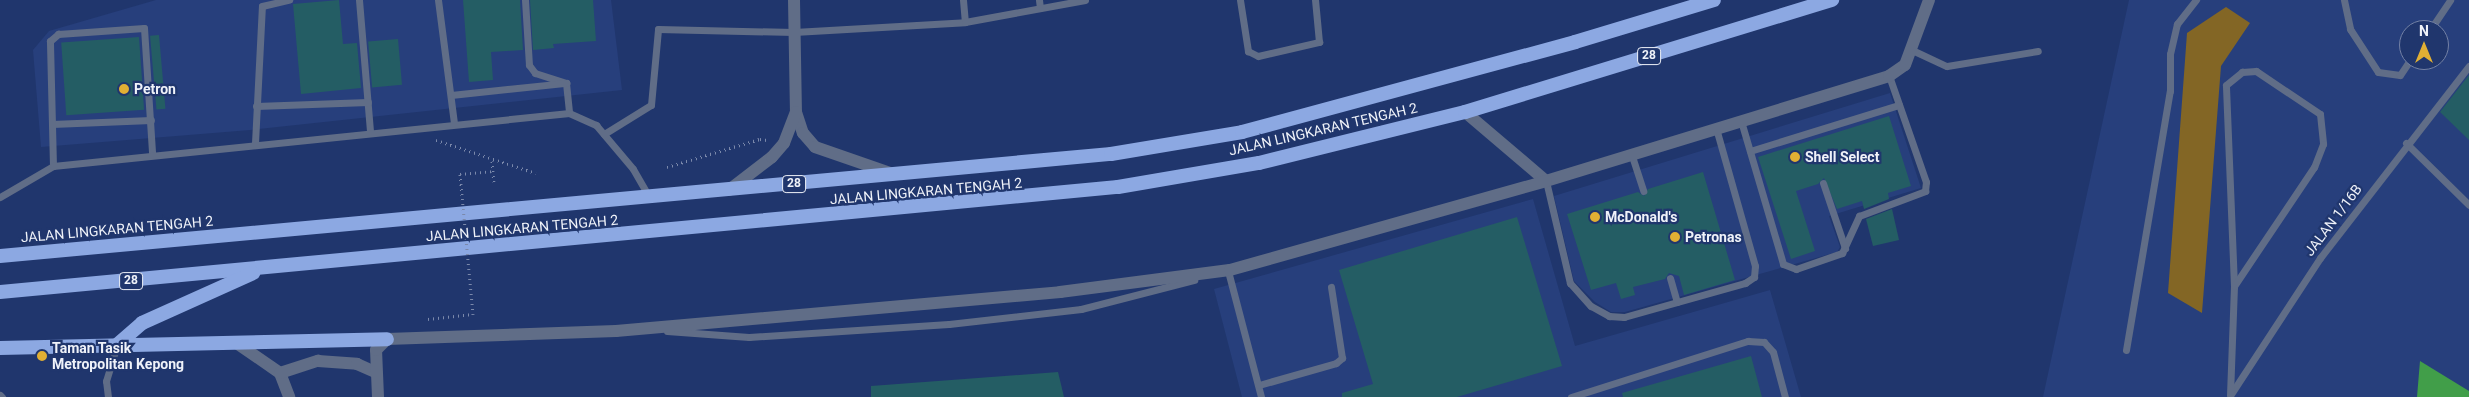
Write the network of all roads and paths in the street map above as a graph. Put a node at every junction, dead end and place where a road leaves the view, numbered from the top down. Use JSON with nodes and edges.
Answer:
{"nodes":[{"id":1,"x":288,"y":0,"type":"edge"},
{"id":2,"x":360,"y":0,"type":"edge"},
{"id":3,"x":438,"y":0,"type":"edge"},
{"id":4,"x":525,"y":0,"type":"edge"},
{"id":5,"x":794,"y":0,"type":"edge"},
{"id":6,"x":963,"y":0,"type":"edge"},
{"id":7,"x":1038,"y":0,"type":"edge"},
{"id":8,"x":1085,"y":0,"type":"edge"},
{"id":9,"x":1240,"y":0,"type":"edge"},
{"id":10,"x":1315,"y":0,"type":"edge"},
{"id":11,"x":1714,"y":0,"type":"edge"},
{"id":12,"x":1832,"y":0,"type":"edge"},
{"id":13,"x":1929,"y":0,"type":"edge"},
{"id":14,"x":2196,"y":0,"type":"edge"},
{"id":15,"x":2344,"y":0,"type":"edge"},
{"id":16,"x":2450,"y":0,"type":"edge"},
{"id":17,"x":1040,"y":8,"type":"junction"},
{"id":18,"x":2437,"y":20,"type":"edge"},
{"id":19,"x":965,"y":22,"type":"junction"},
{"id":20,"x":794,"y":32,"type":"junction"},
{"id":21,"x":1912,"y":50,"type":"junction"},
{"id":22,"x":2038,"y":51,"type":"dead end"},
{"id":23,"x":2469,"y":66,"type":"edge"},
{"id":24,"x":2403,"y":70,"type":"edge"},
{"id":25,"x":1889,"y":76,"type":"junction"},
{"id":26,"x":566,"y":83,"type":"junction"},
{"id":27,"x":451,"y":95,"type":"junction"},
{"id":28,"x":368,"y":102,"type":"junction"},
{"id":29,"x":1899,"y":105,"type":"junction"},
{"id":30,"x":256,"y":106,"type":"junction"},
{"id":31,"x":569,"y":112,"type":"junction"},
{"id":32,"x":796,"y":112,"type":"junction"},
{"id":33,"x":1465,"y":112,"type":"junction"},
{"id":34,"x":151,"y":120,"type":"junction"},
{"id":35,"x":1741,"y":121,"type":"junction"},
{"id":36,"x":52,"y":124,"type":"junction"},
{"id":37,"x":454,"y":124,"type":"junction"},
{"id":38,"x":1716,"y":127,"type":"junction"},
{"id":39,"x":417,"y":128,"type":"junction"},
{"id":40,"x":370,"y":132,"type":"junction"},
{"id":41,"x":604,"y":134,"type":"junction"},
{"id":42,"x":255,"y":143,"type":"junction"},
{"id":43,"x":784,"y":144,"type":"junction"},
{"id":44,"x":2406,"y":144,"type":"junction"},
{"id":45,"x":1750,"y":151,"type":"junction"},
{"id":46,"x":152,"y":153,"type":"junction"},
{"id":47,"x":1631,"y":153,"type":"junction"},
{"id":48,"x":492,"y":160,"type":"junction"},
{"id":49,"x":53,"y":166,"type":"junction"},
{"id":50,"x":667,"y":167,"type":"dead end"},
{"id":51,"x":493,"y":171,"type":"junction"},
{"id":52,"x":536,"y":173,"type":"dead end"},
{"id":53,"x":896,"y":175,"type":"junction"},
{"id":54,"x":1546,"y":181,"type":"junction"},
{"id":55,"x":494,"y":182,"type":"dead end"},
{"id":56,"x":1823,"y":183,"type":"dead end"},
{"id":57,"x":729,"y":190,"type":"junction"},
{"id":58,"x":1643,"y":191,"type":"dead end"},
{"id":59,"x":0,"y":197,"type":"edge"},
{"id":60,"x":649,"y":197,"type":"junction"},
{"id":61,"x":2469,"y":205,"type":"edge"},
{"id":62,"x":1845,"y":248,"type":"junction"},
{"id":63,"x":0,"y":256,"type":"edge"},
{"id":64,"x":263,"y":269,"type":"junction"},
{"id":65,"x":1230,"y":270,"type":"junction"},
{"id":66,"x":1670,"y":278,"type":"dead end"},
{"id":67,"x":1331,"y":286,"type":"dead end"},
{"id":68,"x":2234,"y":286,"type":"junction"},
{"id":69,"x":0,"y":292,"type":"edge"},
{"id":70,"x":1677,"y":302,"type":"junction"},
{"id":71,"x":428,"y":319,"type":"dead end"},
{"id":72,"x":616,"y":331,"type":"junction"},
{"id":73,"x":387,"y":339,"type":"junction"},
{"id":74,"x":118,"y":344,"type":"junction"},
{"id":75,"x":238,"y":344,"type":"junction"},
{"id":76,"x":0,"y":348,"type":"edge"},
{"id":77,"x":2126,"y":350,"type":"dead end"},
{"id":78,"x":375,"y":372,"type":"junction"},
{"id":79,"x":280,"y":373,"type":"junction"},
{"id":80,"x":1259,"y":385,"type":"junction"},
{"id":81,"x":2230,"y":396,"type":"edge"},
{"id":82,"x":108,"y":397,"type":"edge"},
{"id":83,"x":289,"y":397,"type":"edge"},
{"id":84,"x":378,"y":397,"type":"edge"},
{"id":85,"x":1262,"y":397,"type":"edge"},
{"id":86,"x":1571,"y":397,"type":"edge"},
{"id":87,"x":1785,"y":397,"type":"edge"}],
"edges":[{"from":1,"to":30,"type":"lane"},
{"from":2,"to":28,"type":"lane"},
{"from":3,"to":27,"type":"lane"},
{"from":4,"to":26,"type":"lane"},
{"from":5,"to":20,"type":"street"},
{"from":6,"to":19,"type":"lane"},
{"from":7,"to":17,"type":"lane"},
{"from":8,"to":17,"type":"lane"},
{"from":9,"to":10,"type":"lane"},
{"from":11,"to":53,"type":"highway","name":"JALAN LINGKARAN TENGAH 2","number":"28"},
{"from":12,"to":33,"type":"highway","name":"JALAN LINGKARAN TENGAH 2","number":"28"},
{"from":13,"to":21,"type":"street"},
{"from":14,"to":77,"type":"lane"},
{"from":15,"to":24,"type":"lane"},
{"from":16,"to":18,"type":"lane"},
{"from":17,"to":19,"type":"lane"},
{"from":19,"to":20,"type":"lane"},
{"from":20,"to":32,"type":"street"},
{"from":20,"to":41,"type":"lane"},
{"from":21,"to":22,"type":"lane"},
{"from":21,"to":25,"type":"street"},
{"from":23,"to":44,"type":"lane","name":"JALAN 1/16B"},
{"from":25,"to":29,"type":"lane"},
{"from":25,"to":35,"type":"street"},
{"from":26,"to":27,"type":"lane"},
{"from":26,"to":31,"type":"lane"},
{"from":27,"to":37,"type":"lane"},
{"from":28,"to":30,"type":"lane"},
{"from":28,"to":40,"type":"lane"},
{"from":29,"to":45,"type":"lane"},
{"from":29,"to":62,"type":"lane"},
{"from":30,"to":42,"type":"lane"},
{"from":31,"to":37,"type":"lane"},
{"from":31,"to":41,"type":"lane"},
{"from":32,"to":43,"type":"street"},
{"from":32,"to":53,"type":"street"},
{"from":33,"to":54,"type":"street"},
{"from":33,"to":64,"type":"highway","name":"JALAN LINGKARAN TENGAH 2","number":"28"},
{"from":34,"to":36,"type":"lane"},
{"from":34,"to":36,"type":"lane"},
{"from":34,"to":46,"type":"lane"},
{"from":35,"to":38,"type":"street"},
{"from":35,"to":45,"type":"lane"},
{"from":36,"to":49,"type":"lane"},
{"from":37,"to":39,"type":"lane"},
{"from":38,"to":47,"type":"street"},
{"from":38,"to":70,"type":"lane"},
{"from":39,"to":40,"type":"lane"},
{"from":39,"to":48,"type":"path"},
{"from":40,"to":42,"type":"lane"},
{"from":41,"to":60,"type":"lane"},
{"from":42,"to":46,"type":"lane"},
{"from":43,"to":50,"type":"path"},
{"from":43,"to":57,"type":"street"},
{"from":44,"to":61,"type":"lane"},
{"from":44,"to":81,"type":"lane","name":"JALAN 1/16B"},
{"from":45,"to":62,"type":"lane"},
{"from":46,"to":49,"type":"lane"},
{"from":47,"to":54,"type":"street"},
{"from":47,"to":58,"type":"lane"},
{"from":48,"to":51,"type":"path"},
{"from":48,"to":52,"type":"path"},
{"from":49,"to":59,"type":"lane"},
{"from":51,"to":55,"type":"path"},
{"from":51,"to":71,"type":"path","bridge":true},
{"from":53,"to":57,"type":"highway","name":"JALAN LINGKARAN TENGAH 2","number":"28"},
{"from":54,"to":65,"type":"street"},
{"from":54,"to":70,"type":"lane"},
{"from":56,"to":62,"type":"lane"},
{"from":57,"to":60,"type":"highway","name":"JALAN LINGKARAN TENGAH 2","number":"28"},
{"from":60,"to":63,"type":"highway","name":"JALAN LINGKARAN TENGAH 2","number":"28"},
{"from":64,"to":69,"type":"highway","name":"JALAN LINGKARAN TENGAH 2","number":"28"},
{"from":64,"to":74,"type":"highway"},
{"from":65,"to":72,"type":"street"},
{"from":65,"to":72,"type":"lane"},
{"from":65,"to":80,"type":"lane"},
{"from":66,"to":70,"type":"lane"},
{"from":67,"to":80,"type":"lane"},
{"from":68,"to":68,"type":"lane"},
{"from":68,"to":81,"type":"lane"},
{"from":72,"to":73,"type":"street"},
{"from":73,"to":75,"type":"highway"},
{"from":73,"to":78,"type":"street"},
{"from":74,"to":75,"type":"highway"},
{"from":74,"to":76,"type":"highway"},
{"from":74,"to":82,"type":"lane"},
{"from":75,"to":79,"type":"street"},
{"from":78,"to":79,"type":"street"},
{"from":78,"to":84,"type":"street"},
{"from":79,"to":83,"type":"street"},
{"from":80,"to":85,"type":"lane"},
{"from":86,"to":87,"type":"lane"}]}
